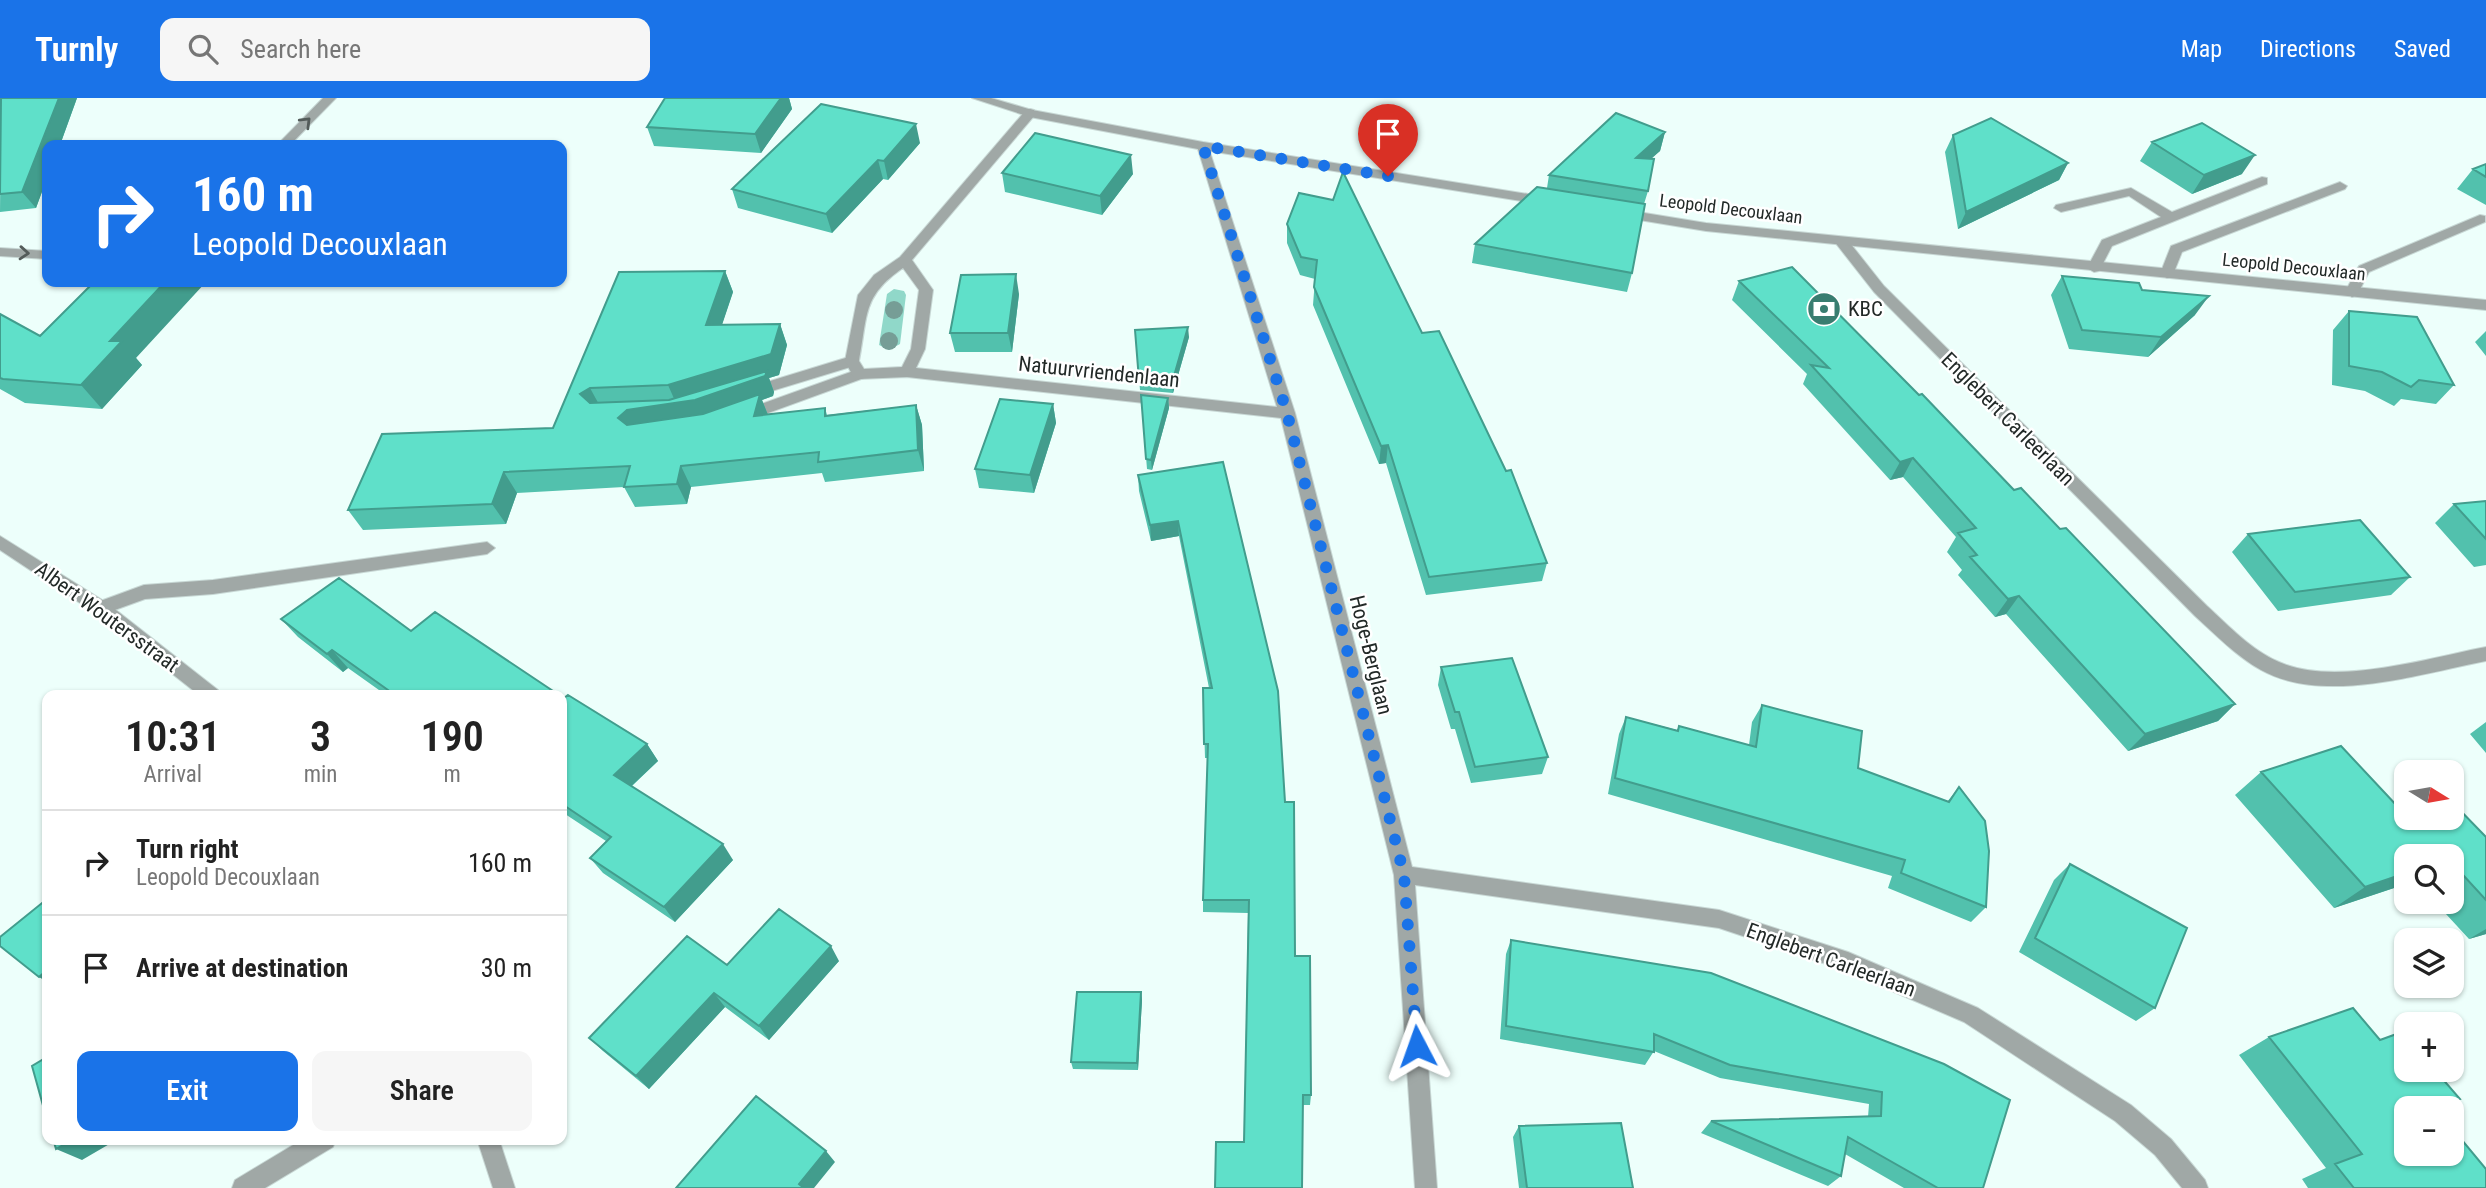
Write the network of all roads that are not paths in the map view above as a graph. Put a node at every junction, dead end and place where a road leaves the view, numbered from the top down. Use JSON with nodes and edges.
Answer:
{"nodes":[{"id":1,"x":330,"y":98,"type":"edge"},
{"id":2,"x":978,"y":98,"type":"edge"},
{"id":3,"x":1030,"y":113,"type":"junction"},
{"id":4,"x":288,"y":140,"type":"edge"},
{"id":5,"x":1203,"y":146,"type":"junction"},
{"id":6,"x":2262,"y":181,"type":"dead end"},
{"id":7,"x":2340,"y":186,"type":"dead end"},
{"id":8,"x":1556,"y":203,"type":"edge"},
{"id":9,"x":2060,"y":208,"type":"dead end"},
{"id":10,"x":1611,"y":212,"type":"edge"},
{"id":11,"x":2171,"y":217,"type":"junction"},
{"id":12,"x":2480,"y":219,"type":"dead end"},
{"id":13,"x":1840,"y":241,"type":"junction"},
{"id":14,"x":0,"y":251,"type":"edge"},
{"id":15,"x":42,"y":255,"type":"edge"},
{"id":16,"x":905,"y":260,"type":"junction"},
{"id":17,"x":2094,"y":268,"type":"junction"},
{"id":18,"x":2166,"y":274,"type":"junction"},
{"id":19,"x":2352,"y":292,"type":"junction"},
{"id":20,"x":2486,"y":305,"type":"edge"},
{"id":21,"x":856,"y":368,"type":"junction"},
{"id":22,"x":907,"y":372,"type":"junction"},
{"id":23,"x":733,"y":398,"type":"edge"},
{"id":24,"x":1287,"y":413,"type":"junction"},
{"id":25,"x":730,"y":421,"type":"edge"},
{"id":26,"x":0,"y":542,"type":"edge"},
{"id":27,"x":487,"y":548,"type":"dead end"},
{"id":28,"x":100,"y":608,"type":"junction"},
{"id":29,"x":2486,"y":654,"type":"edge"},
{"id":30,"x":206,"y":690,"type":"edge"},
{"id":31,"x":1404,"y":875,"type":"junction"},
{"id":32,"x":315,"y":1145,"type":"edge"},
{"id":33,"x":490,"y":1145,"type":"edge"},
{"id":34,"x":243,"y":1188,"type":"edge"},
{"id":35,"x":505,"y":1188,"type":"edge"},
{"id":36,"x":1426,"y":1188,"type":"edge"},
{"id":37,"x":2197,"y":1188,"type":"edge"}],
"edges":[{"from":4,"to":1,"type":"street","one_way":true},
{"from":2,"to":3,"type":"street"},
{"from":3,"to":5,"type":"street"},
{"from":3,"to":16,"type":"street"},
{"from":5,"to":8,"type":"street"},
{"from":5,"to":24,"type":"street","name":"Hoge-Berglaan"},
{"from":6,"to":11,"type":"street"},
{"from":7,"to":18,"type":"street"},
{"from":9,"to":11,"type":"street"},
{"from":10,"to":13,"type":"street","name":"Leopold Decouxlaan"},
{"from":11,"to":17,"type":"street"},
{"from":12,"to":19,"type":"street"},
{"from":13,"to":17,"type":"street","name":"Leopold Decouxlaan"},
{"from":13,"to":29,"type":"street","name":"Englebert Carleerlaan"},
{"from":14,"to":15,"type":"street","one_way":true},
{"from":16,"to":21,"type":"street"},
{"from":16,"to":22,"type":"street"},
{"from":17,"to":18,"type":"street","name":"Leopold Decouxlaan"},
{"from":18,"to":19,"type":"street","name":"Leopold Decouxlaan"},
{"from":19,"to":20,"type":"street","name":"Leopold Decouxlaan"},
{"from":21,"to":22,"type":"street","name":"Natuurvriendenlaan"},
{"from":21,"to":23,"type":"street"},
{"from":21,"to":25,"type":"street"},
{"from":22,"to":24,"type":"street","name":"Natuurvriendenlaan"},
{"from":24,"to":31,"type":"street","name":"Hoge-Berglaan"},
{"from":26,"to":28,"type":"street","name":"Albert Woutersstraat"},
{"from":27,"to":28,"type":"street"},
{"from":28,"to":30,"type":"street","name":"Albert Woutersstraat"},
{"from":31,"to":36,"type":"street","name":"Hoge-Berglaan"},
{"from":31,"to":37,"type":"street","name":"Englebert Carleerlaan"},
{"from":32,"to":34,"type":"street"},
{"from":33,"to":35,"type":"street"}]}
